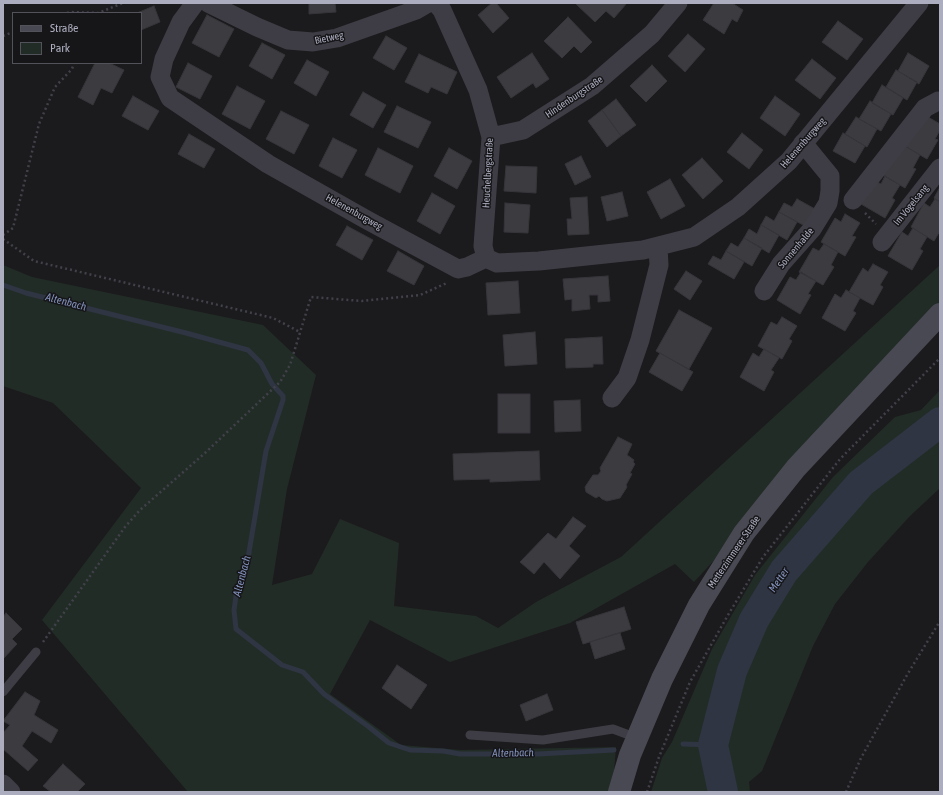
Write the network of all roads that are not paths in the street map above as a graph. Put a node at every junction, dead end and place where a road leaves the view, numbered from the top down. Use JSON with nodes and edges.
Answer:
{"nodes":[{"id":1,"x":195,"y":3,"type":"edge"},
{"id":2,"x":208,"y":3,"type":"edge"},
{"id":3,"x":678,"y":3,"type":"edge"},
{"id":4,"x":919,"y":3,"type":"edge"},
{"id":5,"x":439,"y":5,"type":"edge"},
{"id":6,"x":939,"y":100,"type":"edge"},
{"id":7,"x":491,"y":136,"type":"junction"},
{"id":8,"x":803,"y":143,"type":"junction"},
{"id":9,"x":940,"y":168,"type":"edge"},
{"id":10,"x":853,"y":200,"type":"road end"},
{"id":11,"x":884,"y":239,"type":"road end"},
{"id":12,"x":658,"y":247,"type":"junction"},
{"id":13,"x":486,"y":258,"type":"junction"},
{"id":14,"x":764,"y":292,"type":"dead end"},
{"id":15,"x":940,"y":314,"type":"edge"},
{"id":16,"x":612,"y":398,"type":"dead end"},
{"id":17,"x":36,"y":652,"type":"road end"},
{"id":18,"x":3,"y":692,"type":"edge"},
{"id":19,"x":470,"y":735,"type":"dead end"},
{"id":20,"x":637,"y":738,"type":"junction"},
{"id":21,"x":3,"y":784,"type":"edge"},
{"id":22,"x":11,"y":792,"type":"edge"},
{"id":23,"x":619,"y":792,"type":"edge"}],
"edges":[{"from":1,"to":13,"type":"street","name":"Helenenburgweg"},
{"from":2,"to":5,"type":"street","name":"Bietweg"},
{"from":3,"to":7,"type":"street","name":"Hindenburgstraße"},
{"from":4,"to":8,"type":"street","name":"Helenenburgweg"},
{"from":5,"to":7,"type":"street","name":"Heuchelbergstraße"},
{"from":6,"to":10,"type":"street"},
{"from":7,"to":13,"type":"street","name":"Heuchelbergstraße"},
{"from":8,"to":12,"type":"street","name":"Helenenburgweg"},
{"from":8,"to":14,"type":"street","name":"Sonnenhalde"},
{"from":9,"to":11,"type":"street","name":"Im Vogelsang"},
{"from":12,"to":13,"type":"street","name":"Helenenburgweg"},
{"from":12,"to":16,"type":"street"},
{"from":15,"to":20,"type":"main road","name":"Metterzimmerer Straße"},
{"from":17,"to":18,"type":"lane"},
{"from":19,"to":20,"type":"lane"},
{"from":20,"to":23,"type":"main road","name":"Metterzimmerer Straße"},
{"from":21,"to":22,"type":"street"}]}
